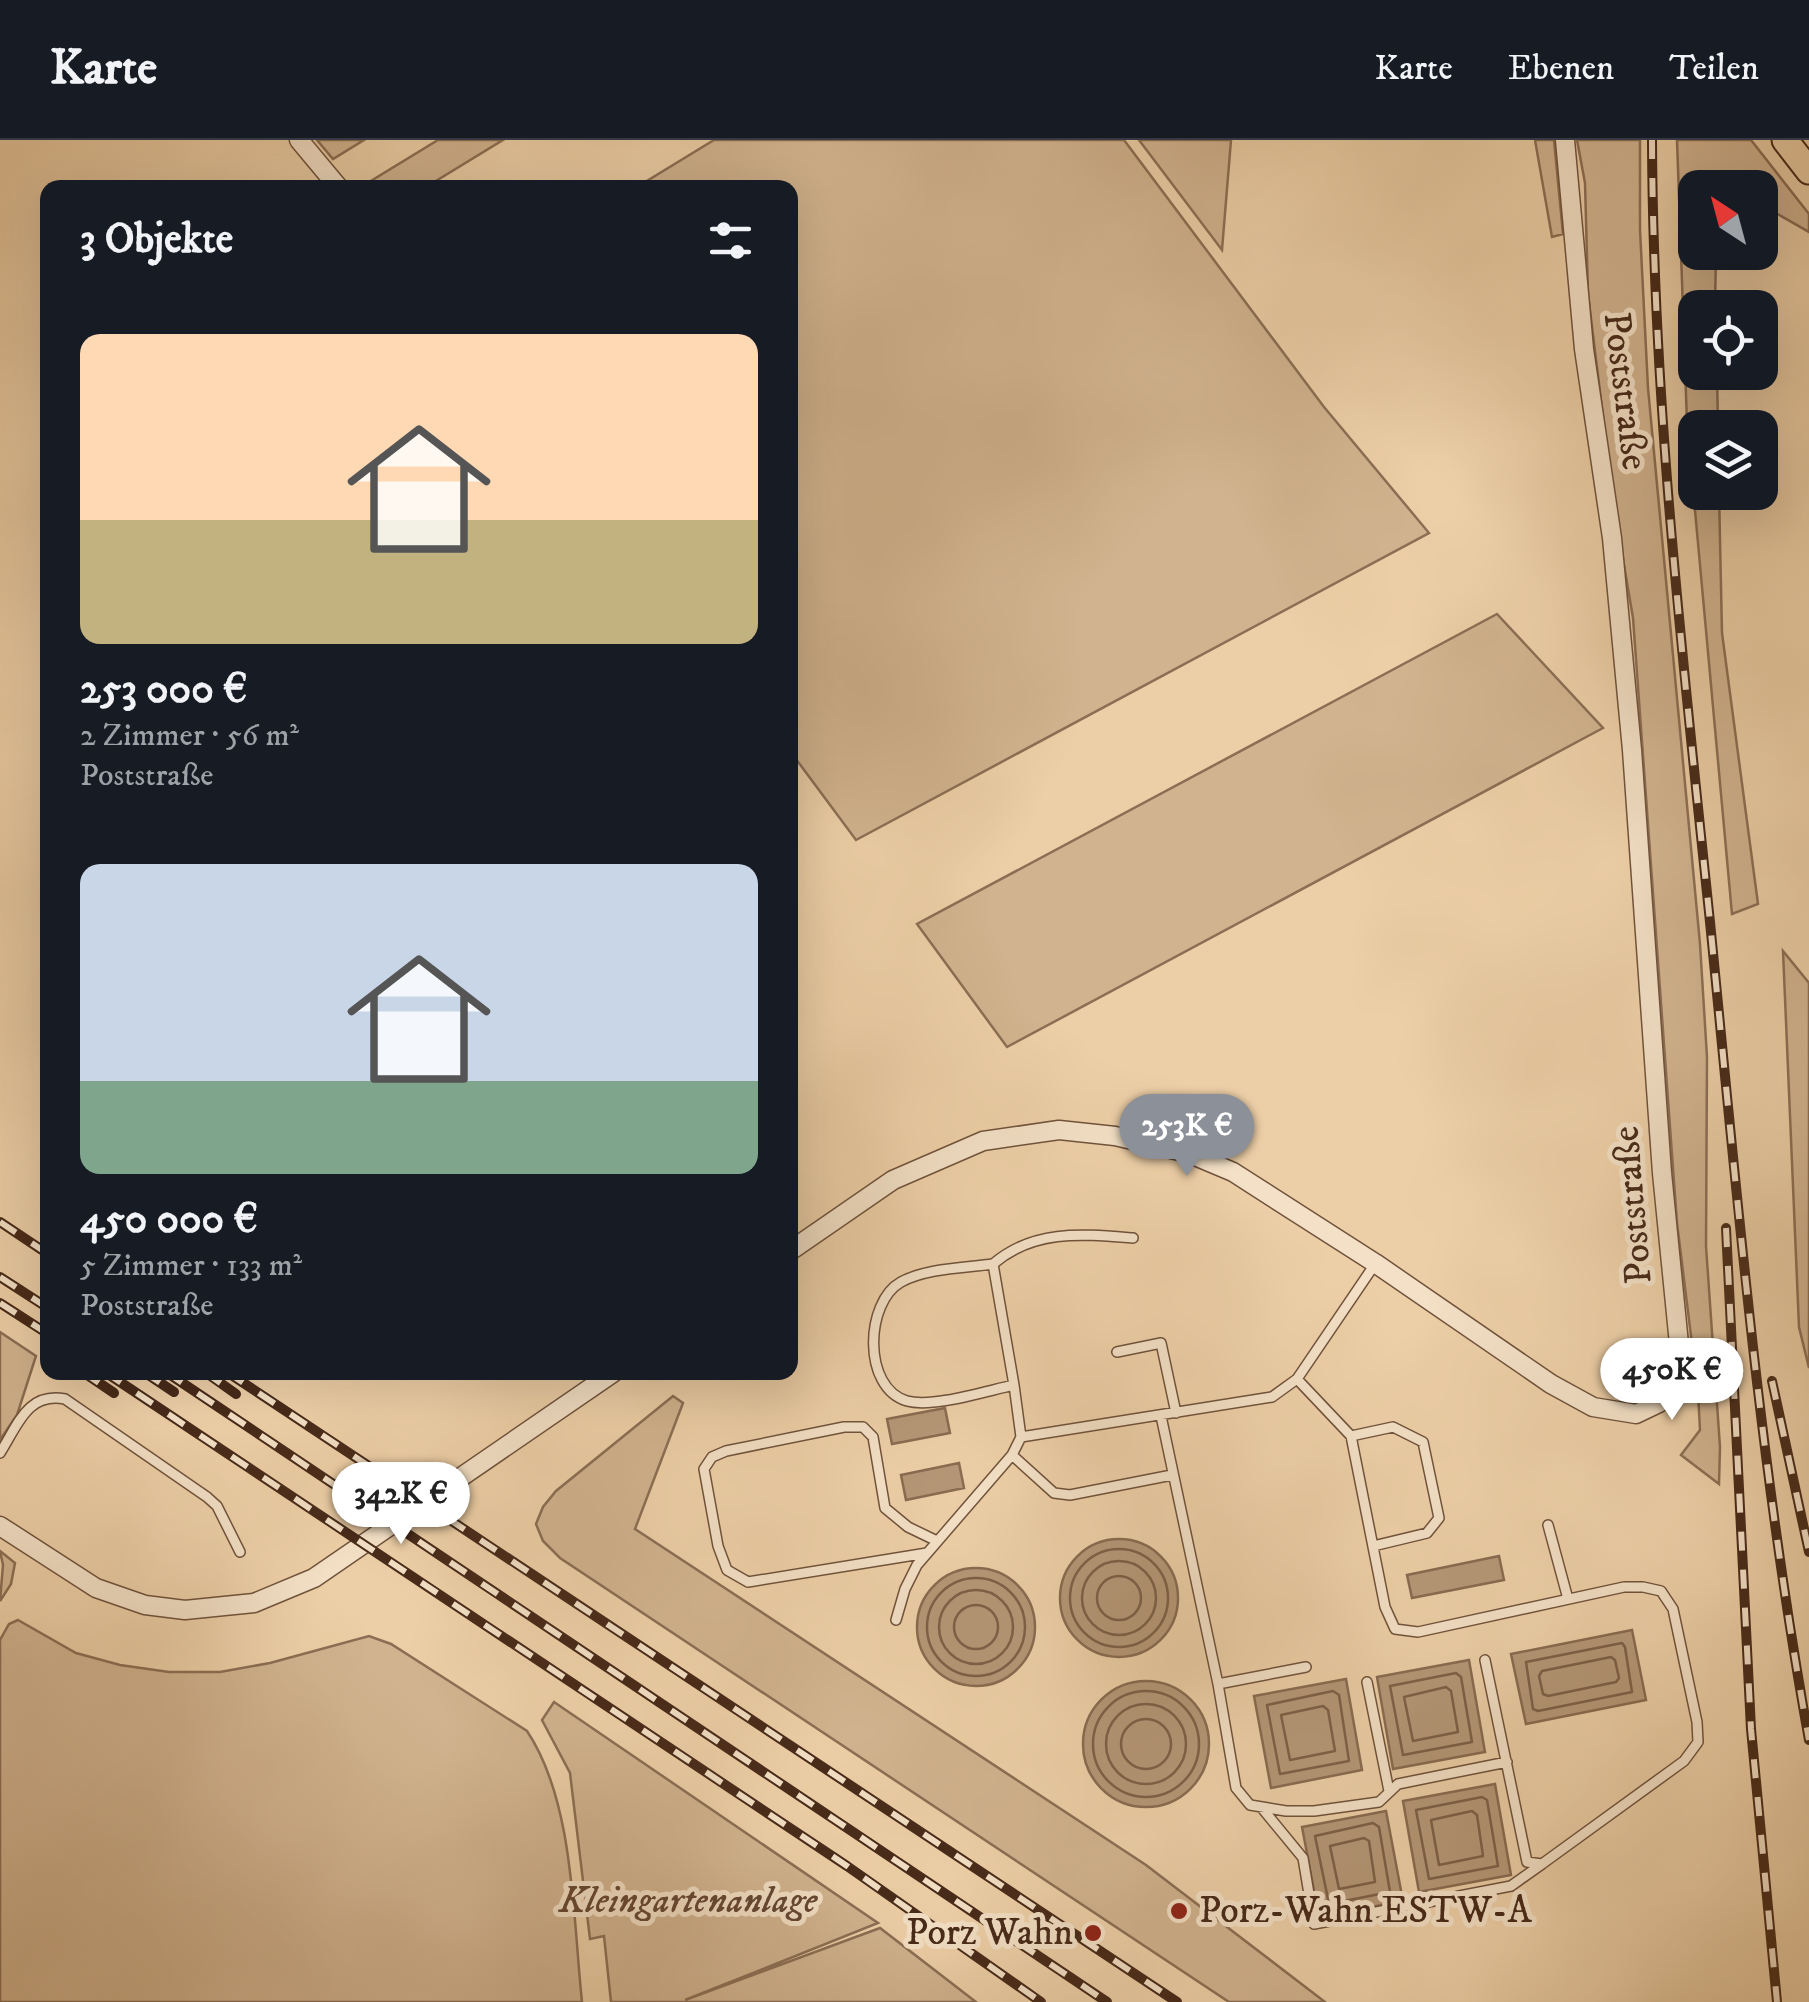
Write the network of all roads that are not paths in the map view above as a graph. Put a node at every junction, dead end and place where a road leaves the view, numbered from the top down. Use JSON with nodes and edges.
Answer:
{"nodes":[{"id":1,"x":299,"y":140,"type":"edge"},
{"id":2,"x":1564,"y":140,"type":"edge"},
{"id":3,"x":1784,"y":140,"type":"edge"},
{"id":4,"x":1809,"y":171,"type":"edge"},
{"id":5,"x":332,"y":180,"type":"edge"},
{"id":6,"x":1133,"y":1238,"type":"dead end"},
{"id":7,"x":798,"y":1246,"type":"edge"},
{"id":8,"x":1376,"y":1263,"type":"junction"},
{"id":9,"x":993,"y":1264,"type":"junction"},
{"id":10,"x":1117,"y":1352,"type":"dead end"},
{"id":11,"x":1296,"y":1379,"type":"junction"},
{"id":12,"x":602,"y":1380,"type":"edge"},
{"id":13,"x":1014,"y":1385,"type":"junction"},
{"id":14,"x":1176,"y":1413,"type":"junction"},
{"id":15,"x":1161,"y":1416,"type":"junction"},
{"id":16,"x":1351,"y":1436,"type":"junction"},
{"id":17,"x":1022,"y":1438,"type":"junction"},
{"id":18,"x":0,"y":1453,"type":"edge"},
{"id":19,"x":1012,"y":1455,"type":"junction"},
{"id":20,"x":1172,"y":1475,"type":"junction"},
{"id":21,"x":1548,"y":1525,"type":"dead end"},
{"id":22,"x":0,"y":1526,"type":"edge"},
{"id":23,"x":937,"y":1541,"type":"junction"},
{"id":24,"x":1373,"y":1546,"type":"junction"},
{"id":25,"x":240,"y":1552,"type":"dead end"},
{"id":26,"x":927,"y":1553,"type":"junction"},
{"id":27,"x":1568,"y":1599,"type":"junction"},
{"id":28,"x":896,"y":1620,"type":"dead end"},
{"id":29,"x":1484,"y":1660,"type":"dead end"},
{"id":30,"x":1306,"y":1667,"type":"dead end"},
{"id":31,"x":1367,"y":1682,"type":"dead end"},
{"id":32,"x":1218,"y":1684,"type":"junction"},
{"id":33,"x":1506,"y":1762,"type":"junction"},
{"id":34,"x":1389,"y":1791,"type":"junction"},
{"id":35,"x":1261,"y":1807,"type":"junction"},
{"id":36,"x":1542,"y":1864,"type":"junction"}],
"edges":[{"from":1,"to":5,"type":"street"},
{"from":2,"to":8,"type":"street","name":"Poststraße"},
{"from":3,"to":4,"type":"main road"},
{"from":6,"to":9,"type":"lane"},
{"from":7,"to":8,"type":"street","name":"Poststraße"},
{"from":8,"to":11,"type":"lane"},
{"from":9,"to":13,"type":"lane"},
{"from":9,"to":13,"type":"lane"},
{"from":10,"to":14,"type":"lane"},
{"from":11,"to":14,"type":"lane"},
{"from":11,"to":16,"type":"lane"},
{"from":12,"to":22,"type":"street"},
{"from":13,"to":17,"type":"lane"},
{"from":14,"to":15,"type":"lane"},
{"from":15,"to":17,"type":"lane"},
{"from":15,"to":20,"type":"lane"},
{"from":16,"to":24,"type":"lane"},
{"from":16,"to":24,"type":"lane"},
{"from":17,"to":19,"type":"lane"},
{"from":18,"to":25,"type":"lane"},
{"from":19,"to":20,"type":"lane"},
{"from":19,"to":23,"type":"lane"},
{"from":20,"to":32,"type":"lane"},
{"from":21,"to":27,"type":"lane"},
{"from":23,"to":26,"type":"lane"},
{"from":23,"to":26,"type":"lane"},
{"from":24,"to":27,"type":"lane"},
{"from":26,"to":28,"type":"lane"},
{"from":27,"to":36,"type":"lane"},
{"from":29,"to":33,"type":"lane"},
{"from":30,"to":32,"type":"lane"},
{"from":31,"to":34,"type":"lane"},
{"from":32,"to":35,"type":"lane"},
{"from":33,"to":34,"type":"lane"},
{"from":33,"to":36,"type":"lane"},
{"from":34,"to":35,"type":"lane"},
{"from":35,"to":36,"type":"lane"}]}
